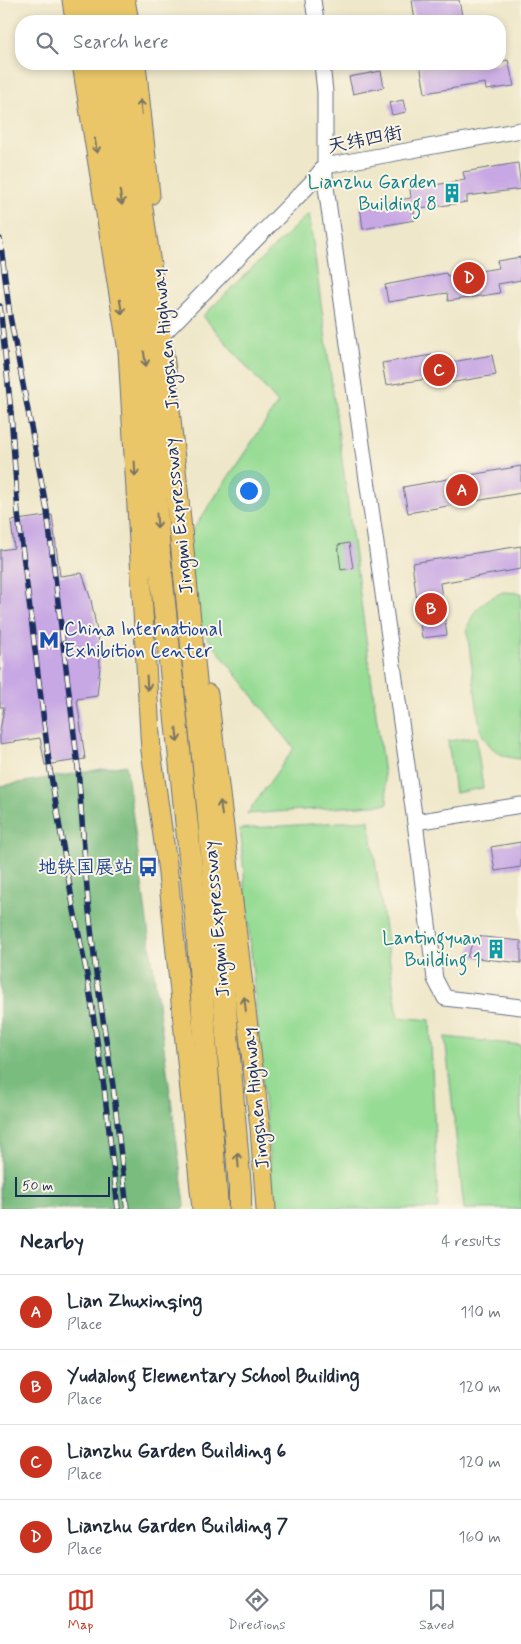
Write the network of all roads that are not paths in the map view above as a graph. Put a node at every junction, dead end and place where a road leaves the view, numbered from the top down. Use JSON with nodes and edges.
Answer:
{"nodes":[{"id":1,"x":72,"y":0,"type":"edge"},
{"id":2,"x":91,"y":0,"type":"edge"},
{"id":3,"x":112,"y":0,"type":"edge"},
{"id":4,"x":124,"y":0,"type":"edge"},
{"id":5,"x":313,"y":0,"type":"edge"},
{"id":6,"x":75,"y":15,"type":"edge"},
{"id":7,"x":93,"y":15,"type":"edge"},
{"id":8,"x":114,"y":15,"type":"edge"},
{"id":9,"x":128,"y":15,"type":"edge"},
{"id":10,"x":315,"y":15,"type":"edge"},
{"id":11,"x":83,"y":70,"type":"edge"},
{"id":12,"x":102,"y":70,"type":"edge"},
{"id":13,"x":122,"y":70,"type":"edge"},
{"id":14,"x":137,"y":70,"type":"edge"},
{"id":15,"x":323,"y":70,"type":"edge"},
{"id":16,"x":521,"y":130,"type":"edge"},
{"id":17,"x":325,"y":166,"type":"junction"},
{"id":18,"x":164,"y":332,"type":"junction"},
{"id":19,"x":521,"y":805,"type":"edge"},
{"id":20,"x":416,"y":822,"type":"junction"},
{"id":21,"x":521,"y":1007,"type":"edge"},
{"id":22,"x":202,"y":1209,"type":"edge"},
{"id":23,"x":217,"y":1209,"type":"edge"},
{"id":24,"x":240,"y":1209,"type":"edge"},
{"id":25,"x":266,"y":1209,"type":"edge"}],
"edges":[{"from":1,"to":6,"type":"main road"},
{"from":2,"to":7,"type":"highway"},
{"from":3,"to":8,"type":"highway"},
{"from":4,"to":9,"type":"main road"},
{"from":5,"to":10,"type":"street"},
{"from":11,"to":22,"type":"main road","name":"Jingshen Highway","one_way":true},
{"from":12,"to":23,"type":"highway","name":"Jingmi Expressway","one_way":true},
{"from":24,"to":13,"type":"highway","name":"Jingmi Expressway","one_way":true},
{"from":18,"to":14,"type":"main road","name":"Jingshen Highway","one_way":true},
{"from":15,"to":17,"type":"street"},
{"from":16,"to":17,"type":"street","name":"天纬四街"},
{"from":17,"to":18,"type":"street","name":"天纬四街"},
{"from":17,"to":20,"type":"street"},
{"from":25,"to":18,"type":"main road","name":"Jingshen Highway","one_way":true},
{"from":19,"to":20,"type":"street"},
{"from":20,"to":21,"type":"street"}]}
